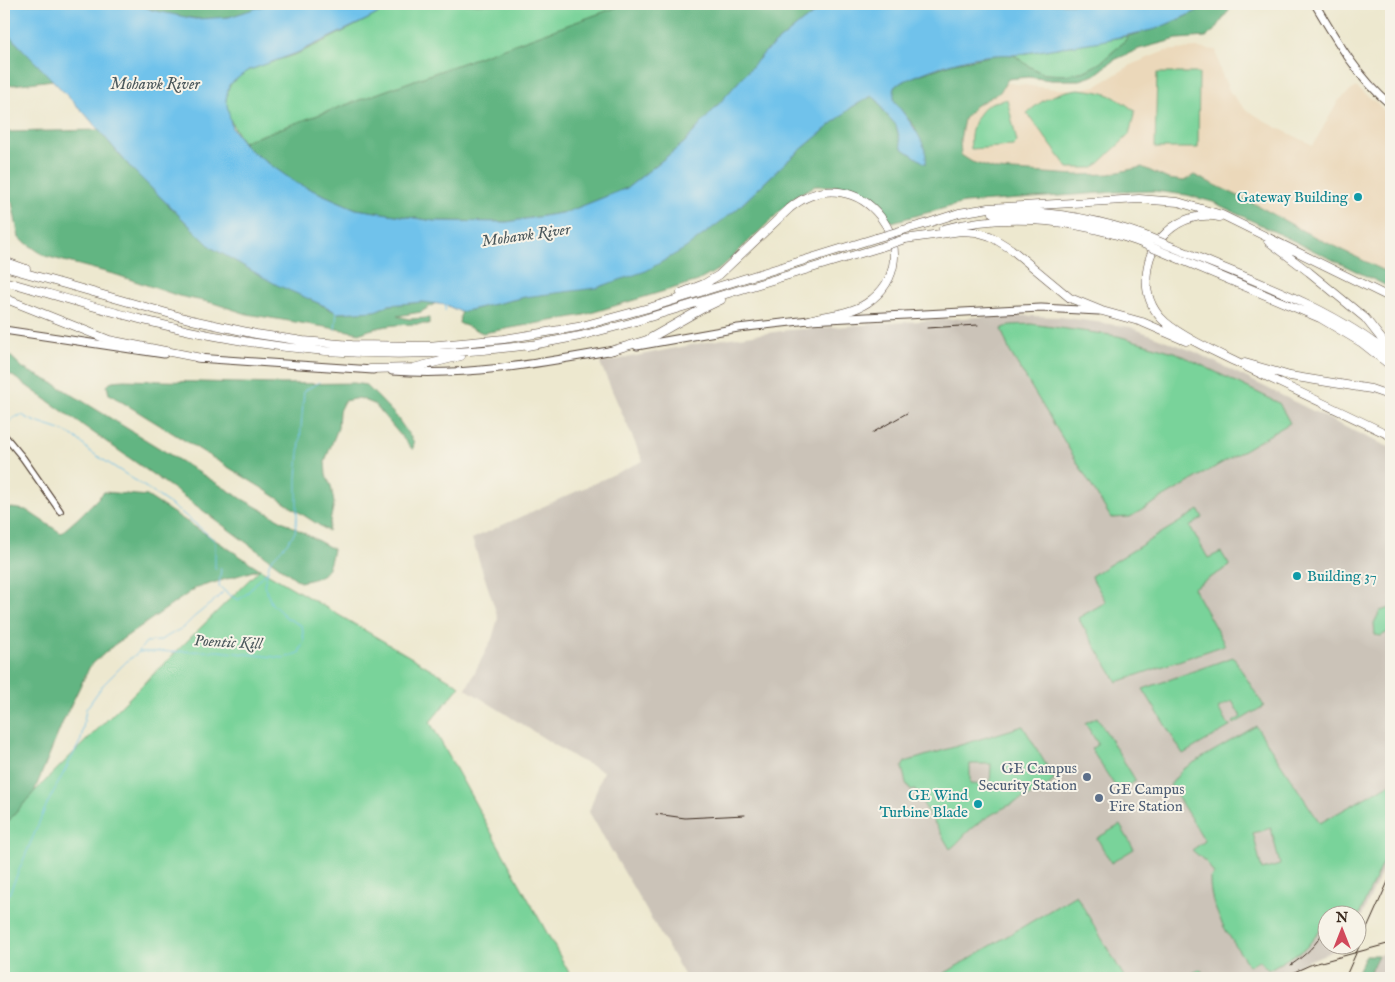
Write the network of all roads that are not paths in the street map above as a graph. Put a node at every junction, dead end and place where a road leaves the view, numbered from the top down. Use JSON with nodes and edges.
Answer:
{"nodes":[{"id":1,"x":1315,"y":4,"type":"edge"},
{"id":2,"x":1391,"y":106,"type":"edge"},
{"id":3,"x":928,"y":223,"type":"junction"},
{"id":4,"x":1245,"y":226,"type":"junction"},
{"id":5,"x":1253,"y":230,"type":"junction"},
{"id":6,"x":905,"y":239,"type":"junction"},
{"id":7,"x":1141,"y":239,"type":"junction"},
{"id":8,"x":4,"y":261,"type":"edge"},
{"id":9,"x":4,"y":267,"type":"edge"},
{"id":10,"x":786,"y":276,"type":"junction"},
{"id":11,"x":4,"y":281,"type":"edge"},
{"id":12,"x":90,"y":291,"type":"junction"},
{"id":13,"x":4,"y":298,"type":"edge"},
{"id":14,"x":1391,"y":298,"type":"edge"},
{"id":15,"x":1102,"y":312,"type":"junction"},
{"id":16,"x":627,"y":314,"type":"junction"},
{"id":17,"x":809,"y":320,"type":"junction"},
{"id":18,"x":1344,"y":328,"type":"junction"},
{"id":19,"x":4,"y":330,"type":"edge"},
{"id":20,"x":530,"y":345,"type":"junction"},
{"id":21,"x":610,"y":351,"type":"junction"},
{"id":22,"x":1391,"y":351,"type":"edge"},
{"id":23,"x":1219,"y":354,"type":"junction"},
{"id":24,"x":1391,"y":356,"type":"edge"},
{"id":25,"x":201,"y":358,"type":"junction"},
{"id":26,"x":1391,"y":366,"type":"edge"},
{"id":27,"x":370,"y":369,"type":"junction"},
{"id":28,"x":1391,"y":396,"type":"edge"},
{"id":29,"x":4,"y":435,"type":"edge"},
{"id":30,"x":1391,"y":436,"type":"edge"},
{"id":31,"x":60,"y":512,"type":"dead end"}],
"edges":[{"from":1,"to":2,"type":"main road"},
{"from":3,"to":4,"type":"highway"},
{"from":3,"to":7,"type":"highway"},
{"from":3,"to":16,"type":"highway","bridge":true},
{"from":4,"to":5,"type":"highway"},
{"from":4,"to":23,"type":"highway"},
{"from":5,"to":14,"type":"highway"},
{"from":5,"to":22,"type":"highway"},
{"from":6,"to":7,"type":"highway"},
{"from":6,"to":10,"type":"highway","bridge":true},
{"from":6,"to":15,"type":"highway"},
{"from":7,"to":18,"type":"highway","bridge":true},
{"from":8,"to":12,"type":"highway"},
{"from":9,"to":12,"type":"highway"},
{"from":10,"to":20,"type":"highway"},
{"from":10,"to":21,"type":"highway"},
{"from":11,"to":20,"type":"highway"},
{"from":12,"to":16,"type":"highway"},
{"from":13,"to":25,"type":"highway"},
{"from":15,"to":17,"type":"main road"},
{"from":15,"to":23,"type":"highway"},
{"from":16,"to":17,"type":"highway"},
{"from":17,"to":21,"type":"main road"},
{"from":18,"to":24,"type":"highway"},
{"from":18,"to":26,"type":"highway"},
{"from":19,"to":25,"type":"main road"},
{"from":20,"to":27,"type":"highway"},
{"from":21,"to":27,"type":"main road"},
{"from":23,"to":28,"type":"highway"},
{"from":23,"to":30,"type":"highway"},
{"from":25,"to":27,"type":"main road"},
{"from":29,"to":31,"type":"street"}]}
